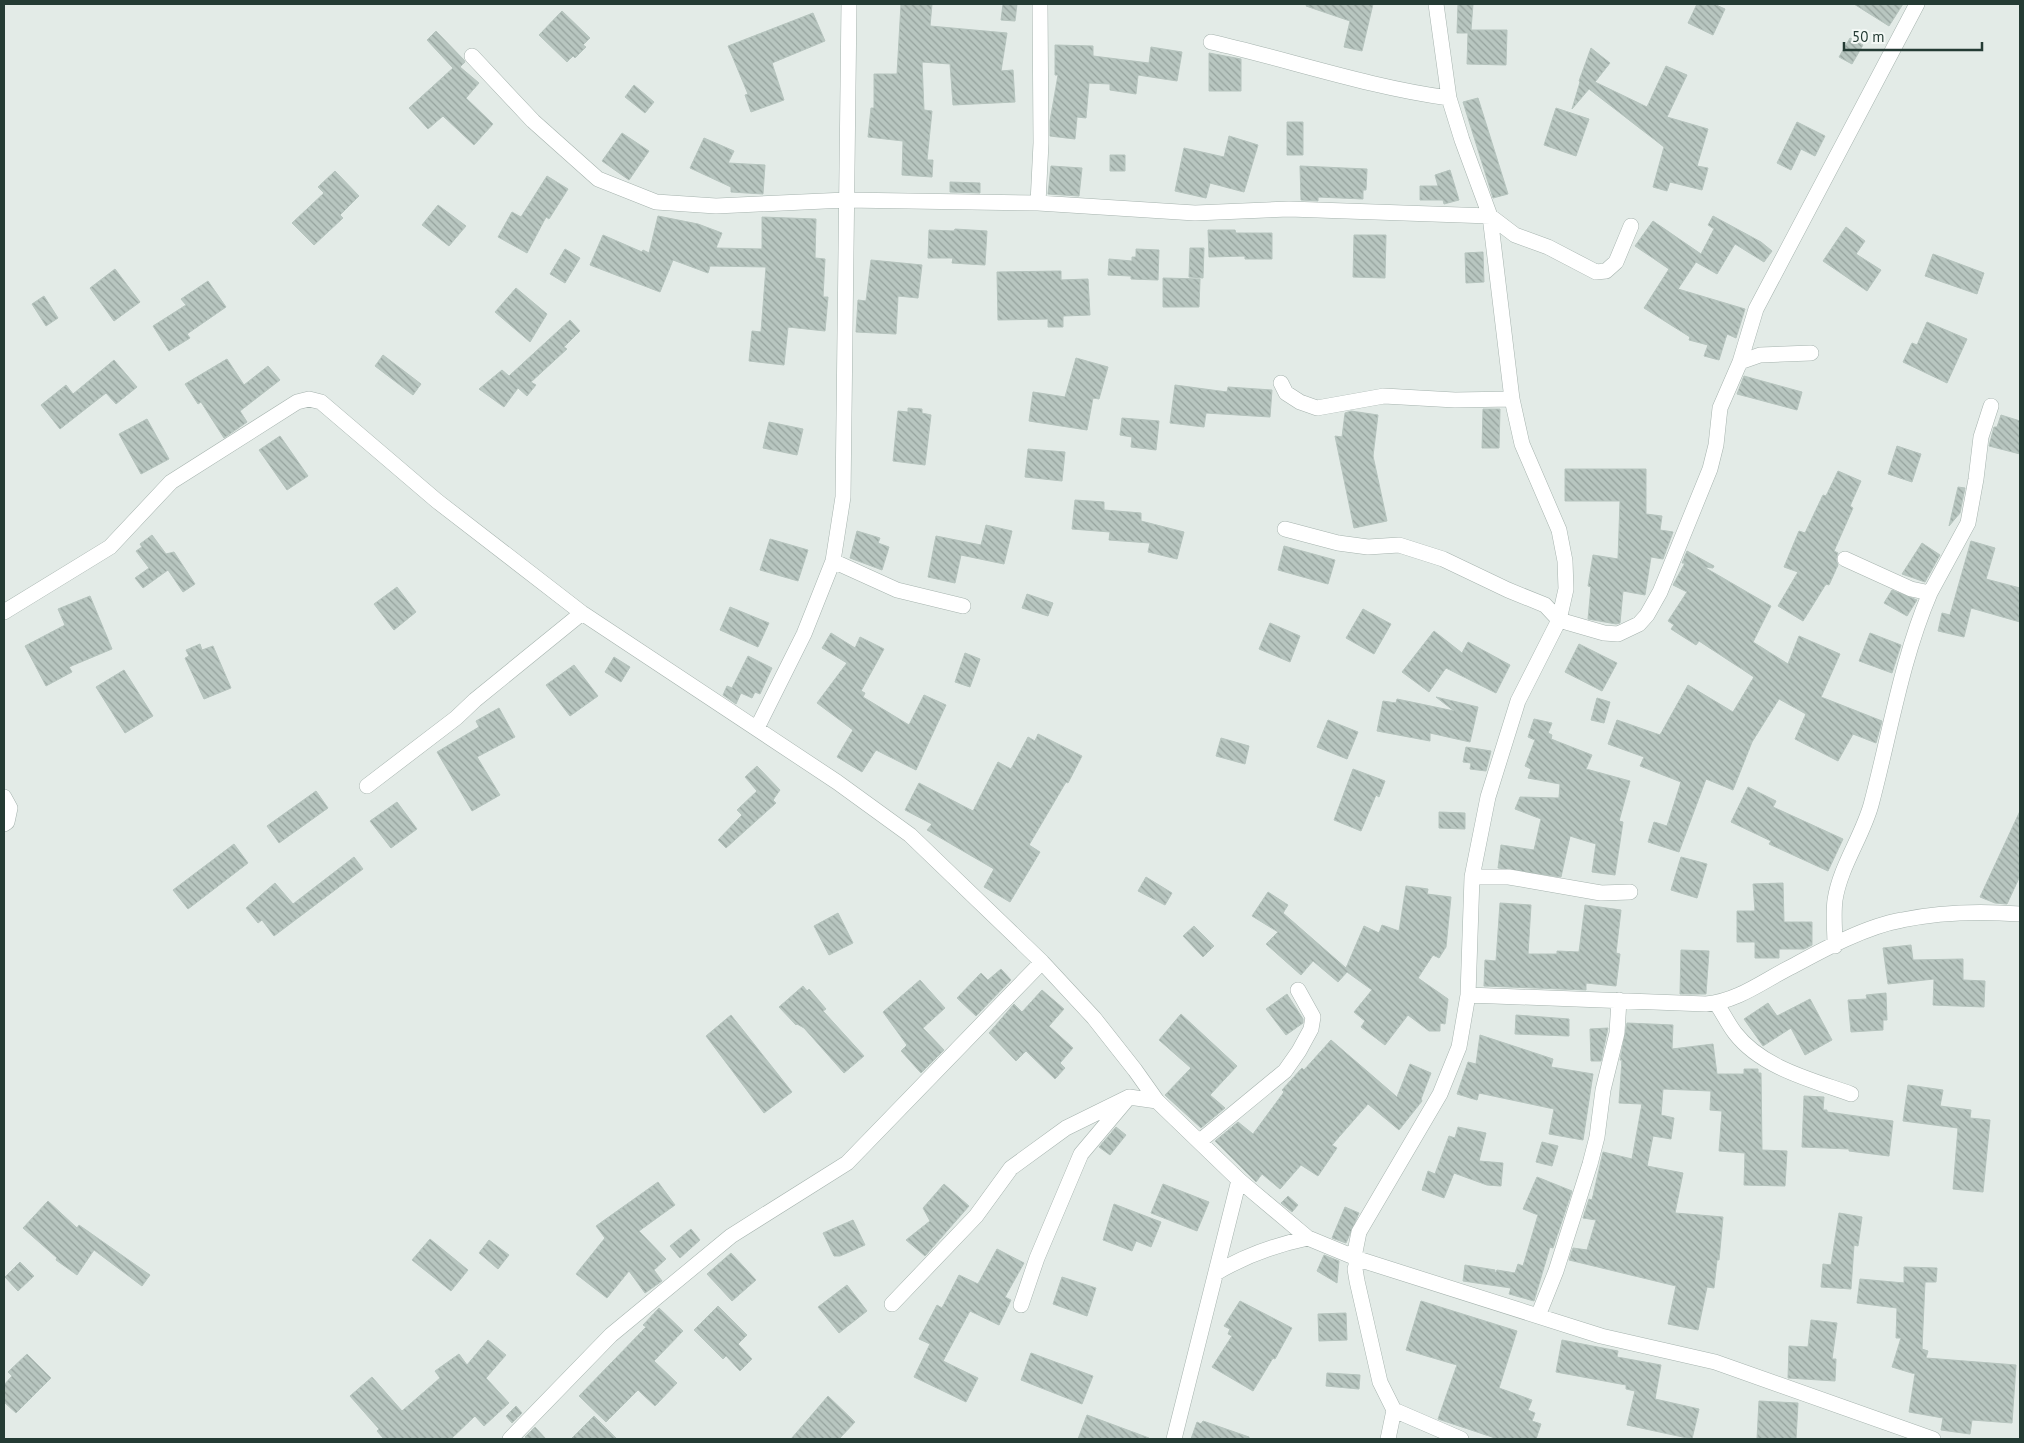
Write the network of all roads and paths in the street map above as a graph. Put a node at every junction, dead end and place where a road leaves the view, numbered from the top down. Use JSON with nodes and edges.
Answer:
{"nodes":[{"id":1,"x":849,"y":4,"type":"edge"},
{"id":2,"x":1040,"y":4,"type":"edge"},
{"id":3,"x":1436,"y":4,"type":"edge"},
{"id":4,"x":1917,"y":4,"type":"edge"},
{"id":5,"x":1211,"y":42,"type":"dead end"},
{"id":6,"x":472,"y":56,"type":"dead end"},
{"id":7,"x":1449,"y":98,"type":"junction"},
{"id":8,"x":846,"y":200,"type":"junction"},
{"id":9,"x":1038,"y":203,"type":"junction"},
{"id":10,"x":1490,"y":216,"type":"junction"},
{"id":11,"x":1631,"y":226,"type":"dead end"},
{"id":12,"x":1810,"y":353,"type":"dead end"},
{"id":13,"x":1740,"y":362,"type":"junction"},
{"id":14,"x":1281,"y":384,"type":"dead end"},
{"id":15,"x":1512,"y":399,"type":"junction"},
{"id":16,"x":1991,"y":406,"type":"dead end"},
{"id":17,"x":1285,"y":529,"type":"dead end"},
{"id":18,"x":1845,"y":559,"type":"dead end"},
{"id":19,"x":833,"y":561,"type":"junction"},
{"id":20,"x":1930,"y":593,"type":"junction"},
{"id":21,"x":963,"y":606,"type":"dead end"},
{"id":22,"x":4,"y":612,"type":"edge"},
{"id":23,"x":582,"y":613,"type":"junction"},
{"id":24,"x":1559,"y":620,"type":"junction"},
{"id":25,"x":757,"y":728,"type":"junction"},
{"id":26,"x":367,"y":786,"type":"dead end"},
{"id":27,"x":4,"y":797,"type":"edge"},
{"id":28,"x":4,"y":824,"type":"edge"},
{"id":29,"x":1472,"y":877,"type":"junction"},
{"id":30,"x":1630,"y":892,"type":"dead end"},
{"id":31,"x":2019,"y":911,"type":"edge"},
{"id":32,"x":1834,"y":946,"type":"junction"},
{"id":33,"x":1042,"y":962,"type":"junction"},
{"id":34,"x":1298,"y":990,"type":"dead end"},
{"id":35,"x":1468,"y":995,"type":"junction"},
{"id":36,"x":1619,"y":1000,"type":"junction"},
{"id":37,"x":1716,"y":1003,"type":"junction"},
{"id":38,"x":1851,"y":1094,"type":"dead end"},
{"id":39,"x":1129,"y":1097,"type":"junction"},
{"id":40,"x":1156,"y":1101,"type":"junction"},
{"id":41,"x":1200,"y":1141,"type":"junction"},
{"id":42,"x":1239,"y":1180,"type":"junction"},
{"id":43,"x":1308,"y":1238,"type":"junction"},
{"id":44,"x":1356,"y":1258,"type":"junction"},
{"id":45,"x":1216,"y":1273,"type":"junction"},
{"id":46,"x":892,"y":1304,"type":"dead end"},
{"id":47,"x":1021,"y":1305,"type":"dead end"},
{"id":48,"x":1538,"y":1316,"type":"junction"},
{"id":49,"x":1394,"y":1410,"type":"junction"},
{"id":50,"x":510,"y":1439,"type":"edge"},
{"id":51,"x":1174,"y":1439,"type":"edge"},
{"id":52,"x":1388,"y":1439,"type":"edge"},
{"id":53,"x":1462,"y":1439,"type":"edge"},
{"id":54,"x":1933,"y":1439,"type":"edge"}],
"edges":[{"from":1,"to":8,"type":"street"},
{"from":2,"to":9,"type":"street"},
{"from":3,"to":7,"type":"street"},
{"from":4,"to":13,"type":"street"},
{"from":5,"to":7,"type":"street"},
{"from":6,"to":8,"type":"street"},
{"from":7,"to":10,"type":"street"},
{"from":8,"to":9,"type":"street"},
{"from":8,"to":19,"type":"street"},
{"from":9,"to":10,"type":"street"},
{"from":10,"to":11,"type":"street"},
{"from":10,"to":15,"type":"street"},
{"from":12,"to":13,"type":"street"},
{"from":13,"to":24,"type":"street"},
{"from":14,"to":15,"type":"street"},
{"from":15,"to":24,"type":"street"},
{"from":16,"to":20,"type":"street"},
{"from":17,"to":24,"type":"street"},
{"from":18,"to":20,"type":"street"},
{"from":19,"to":21,"type":"street"},
{"from":19,"to":25,"type":"street"},
{"from":20,"to":32,"type":"street"},
{"from":22,"to":23,"type":"street"},
{"from":23,"to":25,"type":"street"},
{"from":23,"to":26,"type":"street"},
{"from":24,"to":29,"type":"street"},
{"from":25,"to":33,"type":"street"},
{"from":27,"to":28,"type":"street"},
{"from":29,"to":30,"type":"street"},
{"from":29,"to":35,"type":"street"},
{"from":31,"to":32,"type":"street"},
{"from":32,"to":37,"type":"street"},
{"from":33,"to":40,"type":"street"},
{"from":33,"to":50,"type":"street"},
{"from":34,"to":41,"type":"street"},
{"from":35,"to":36,"type":"street"},
{"from":35,"to":44,"type":"street"},
{"from":36,"to":37,"type":"street"},
{"from":36,"to":48,"type":"street"},
{"from":37,"to":38,"type":"street"},
{"from":39,"to":40,"type":"street"},
{"from":39,"to":46,"type":"street"},
{"from":39,"to":47,"type":"street"},
{"from":40,"to":41,"type":"street"},
{"from":41,"to":42,"type":"street"},
{"from":42,"to":43,"type":"street"},
{"from":42,"to":45,"type":"street"},
{"from":43,"to":44,"type":"street"},
{"from":43,"to":45,"type":"street"},
{"from":44,"to":48,"type":"street"},
{"from":44,"to":49,"type":"street"},
{"from":45,"to":51,"type":"street"},
{"from":48,"to":54,"type":"street"},
{"from":49,"to":52,"type":"street"},
{"from":49,"to":53,"type":"street"}]}
